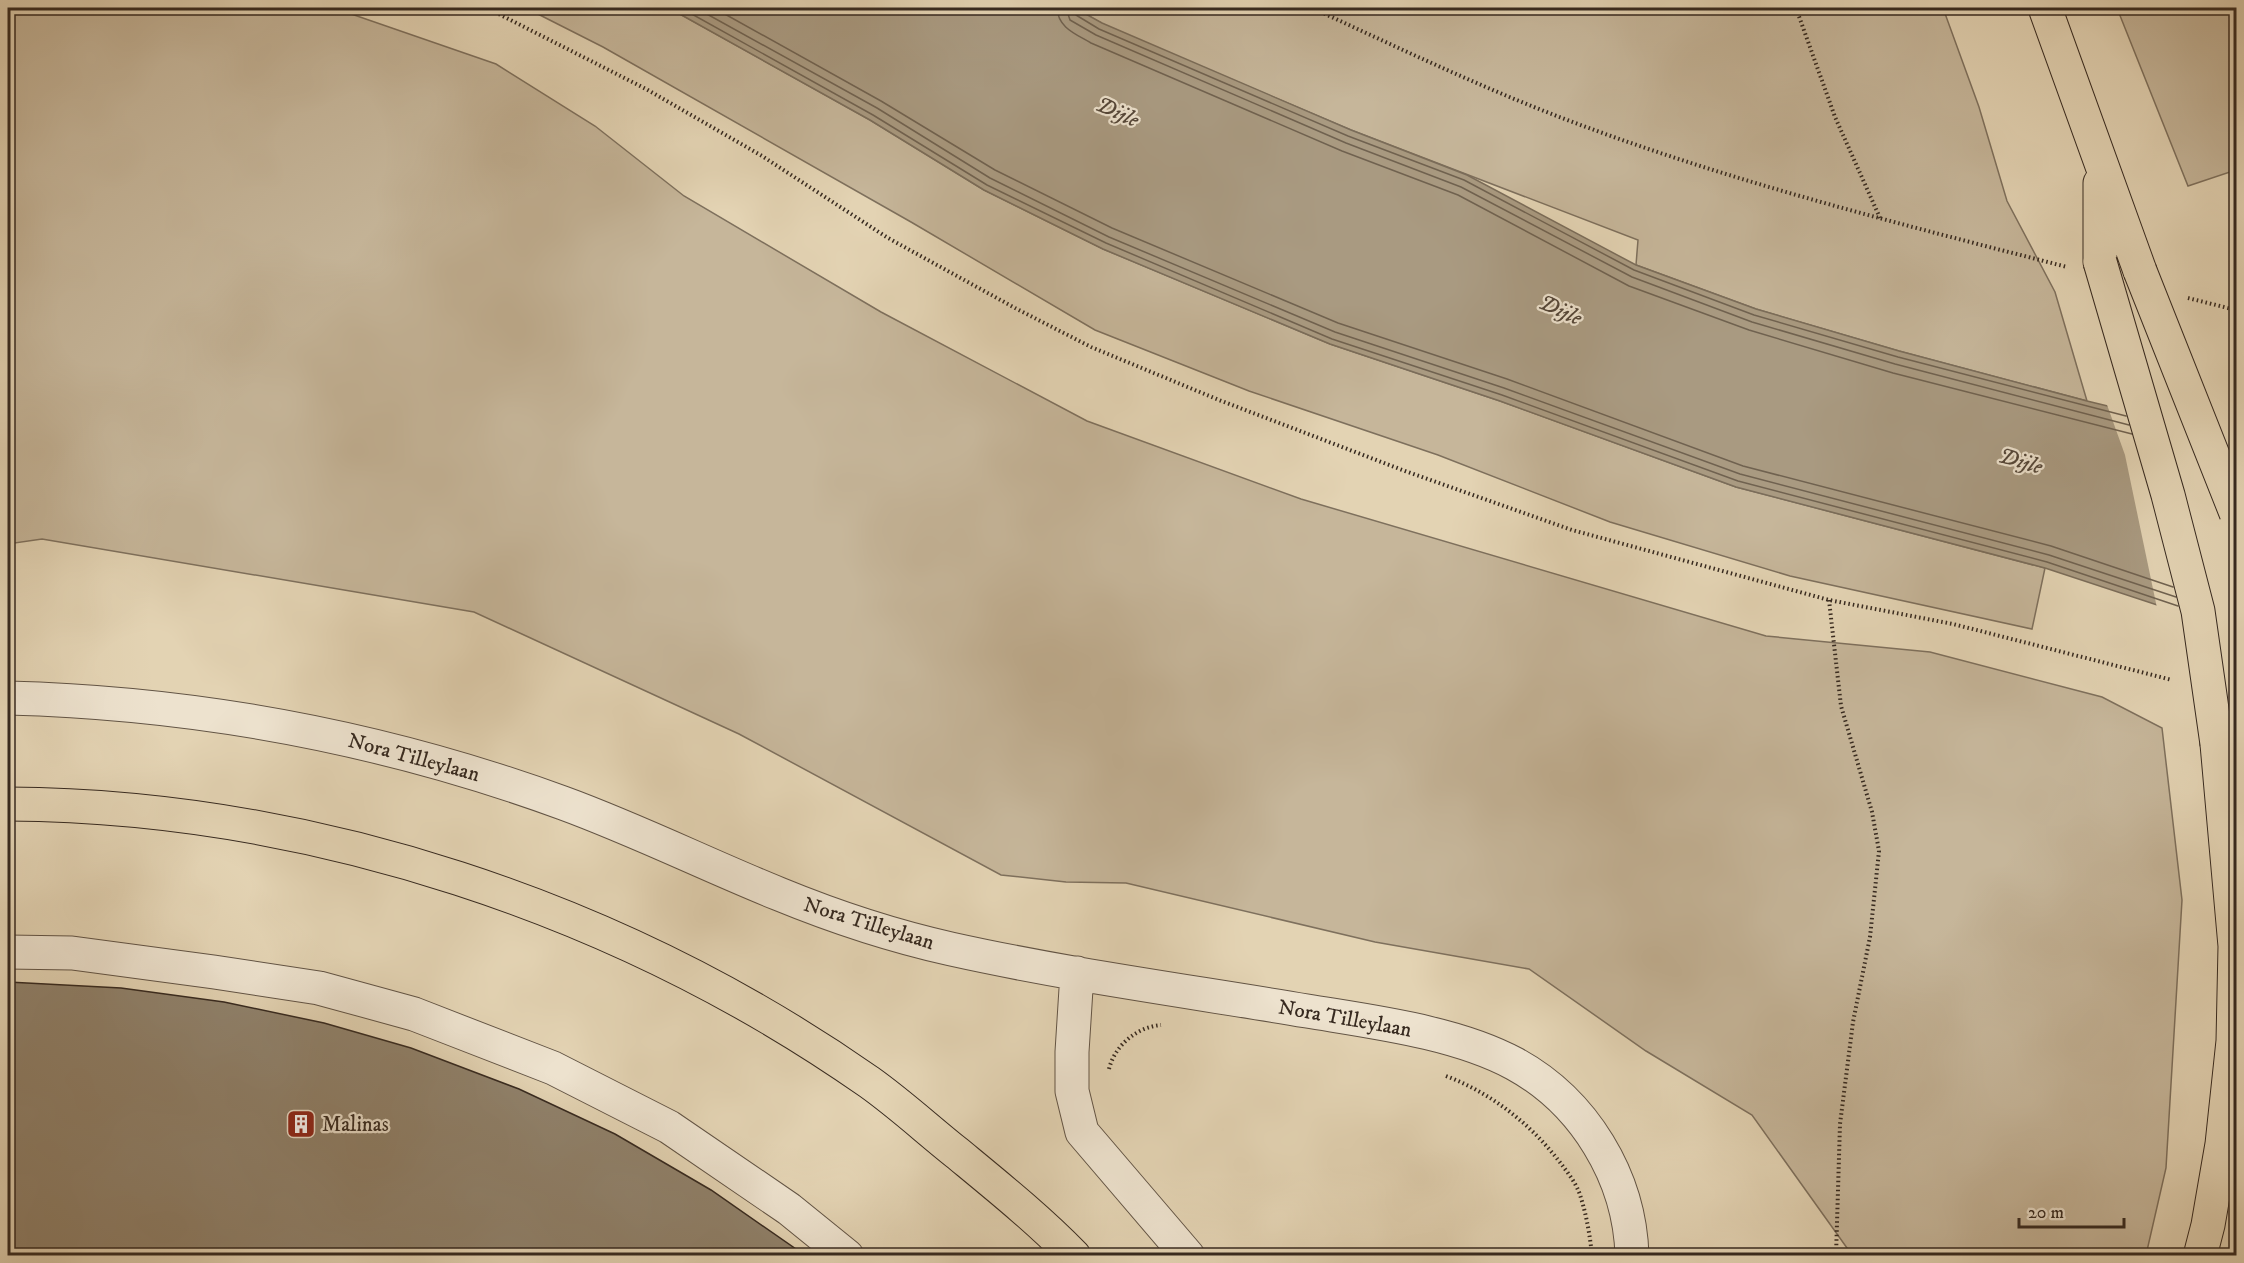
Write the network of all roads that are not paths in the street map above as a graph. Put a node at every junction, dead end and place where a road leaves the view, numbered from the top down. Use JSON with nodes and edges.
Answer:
{"nodes":[{"id":1,"x":2045,"y":8,"type":"edge"},
{"id":2,"x":2100,"y":157,"type":"junction"},
{"id":3,"x":2236,"y":513,"type":"edge"},
{"id":4,"x":8,"y":698,"type":"edge"},
{"id":5,"x":8,"y":804,"type":"edge"},
{"id":6,"x":8,"y":952,"type":"edge"},
{"id":7,"x":1077,"y":973,"type":"junction"},
{"id":8,"x":847,"y":1256,"type":"edge"},
{"id":9,"x":1074,"y":1256,"type":"edge"},
{"id":10,"x":1188,"y":1256,"type":"edge"},
{"id":11,"x":1632,"y":1256,"type":"edge"},
{"id":12,"x":2200,"y":1256,"type":"edge"}],
"edges":[{"from":1,"to":2,"type":"highway"},
{"from":2,"to":3,"type":"highway","bridge":true},
{"from":2,"to":12,"type":"highway","bridge":true},
{"from":4,"to":7,"type":"street","name":"Nora Tilleylaan"},
{"from":5,"to":9,"type":"highway"},
{"from":6,"to":8,"type":"street"},
{"from":7,"to":10,"type":"street"},
{"from":7,"to":11,"type":"street","name":"Nora Tilleylaan"}]}
